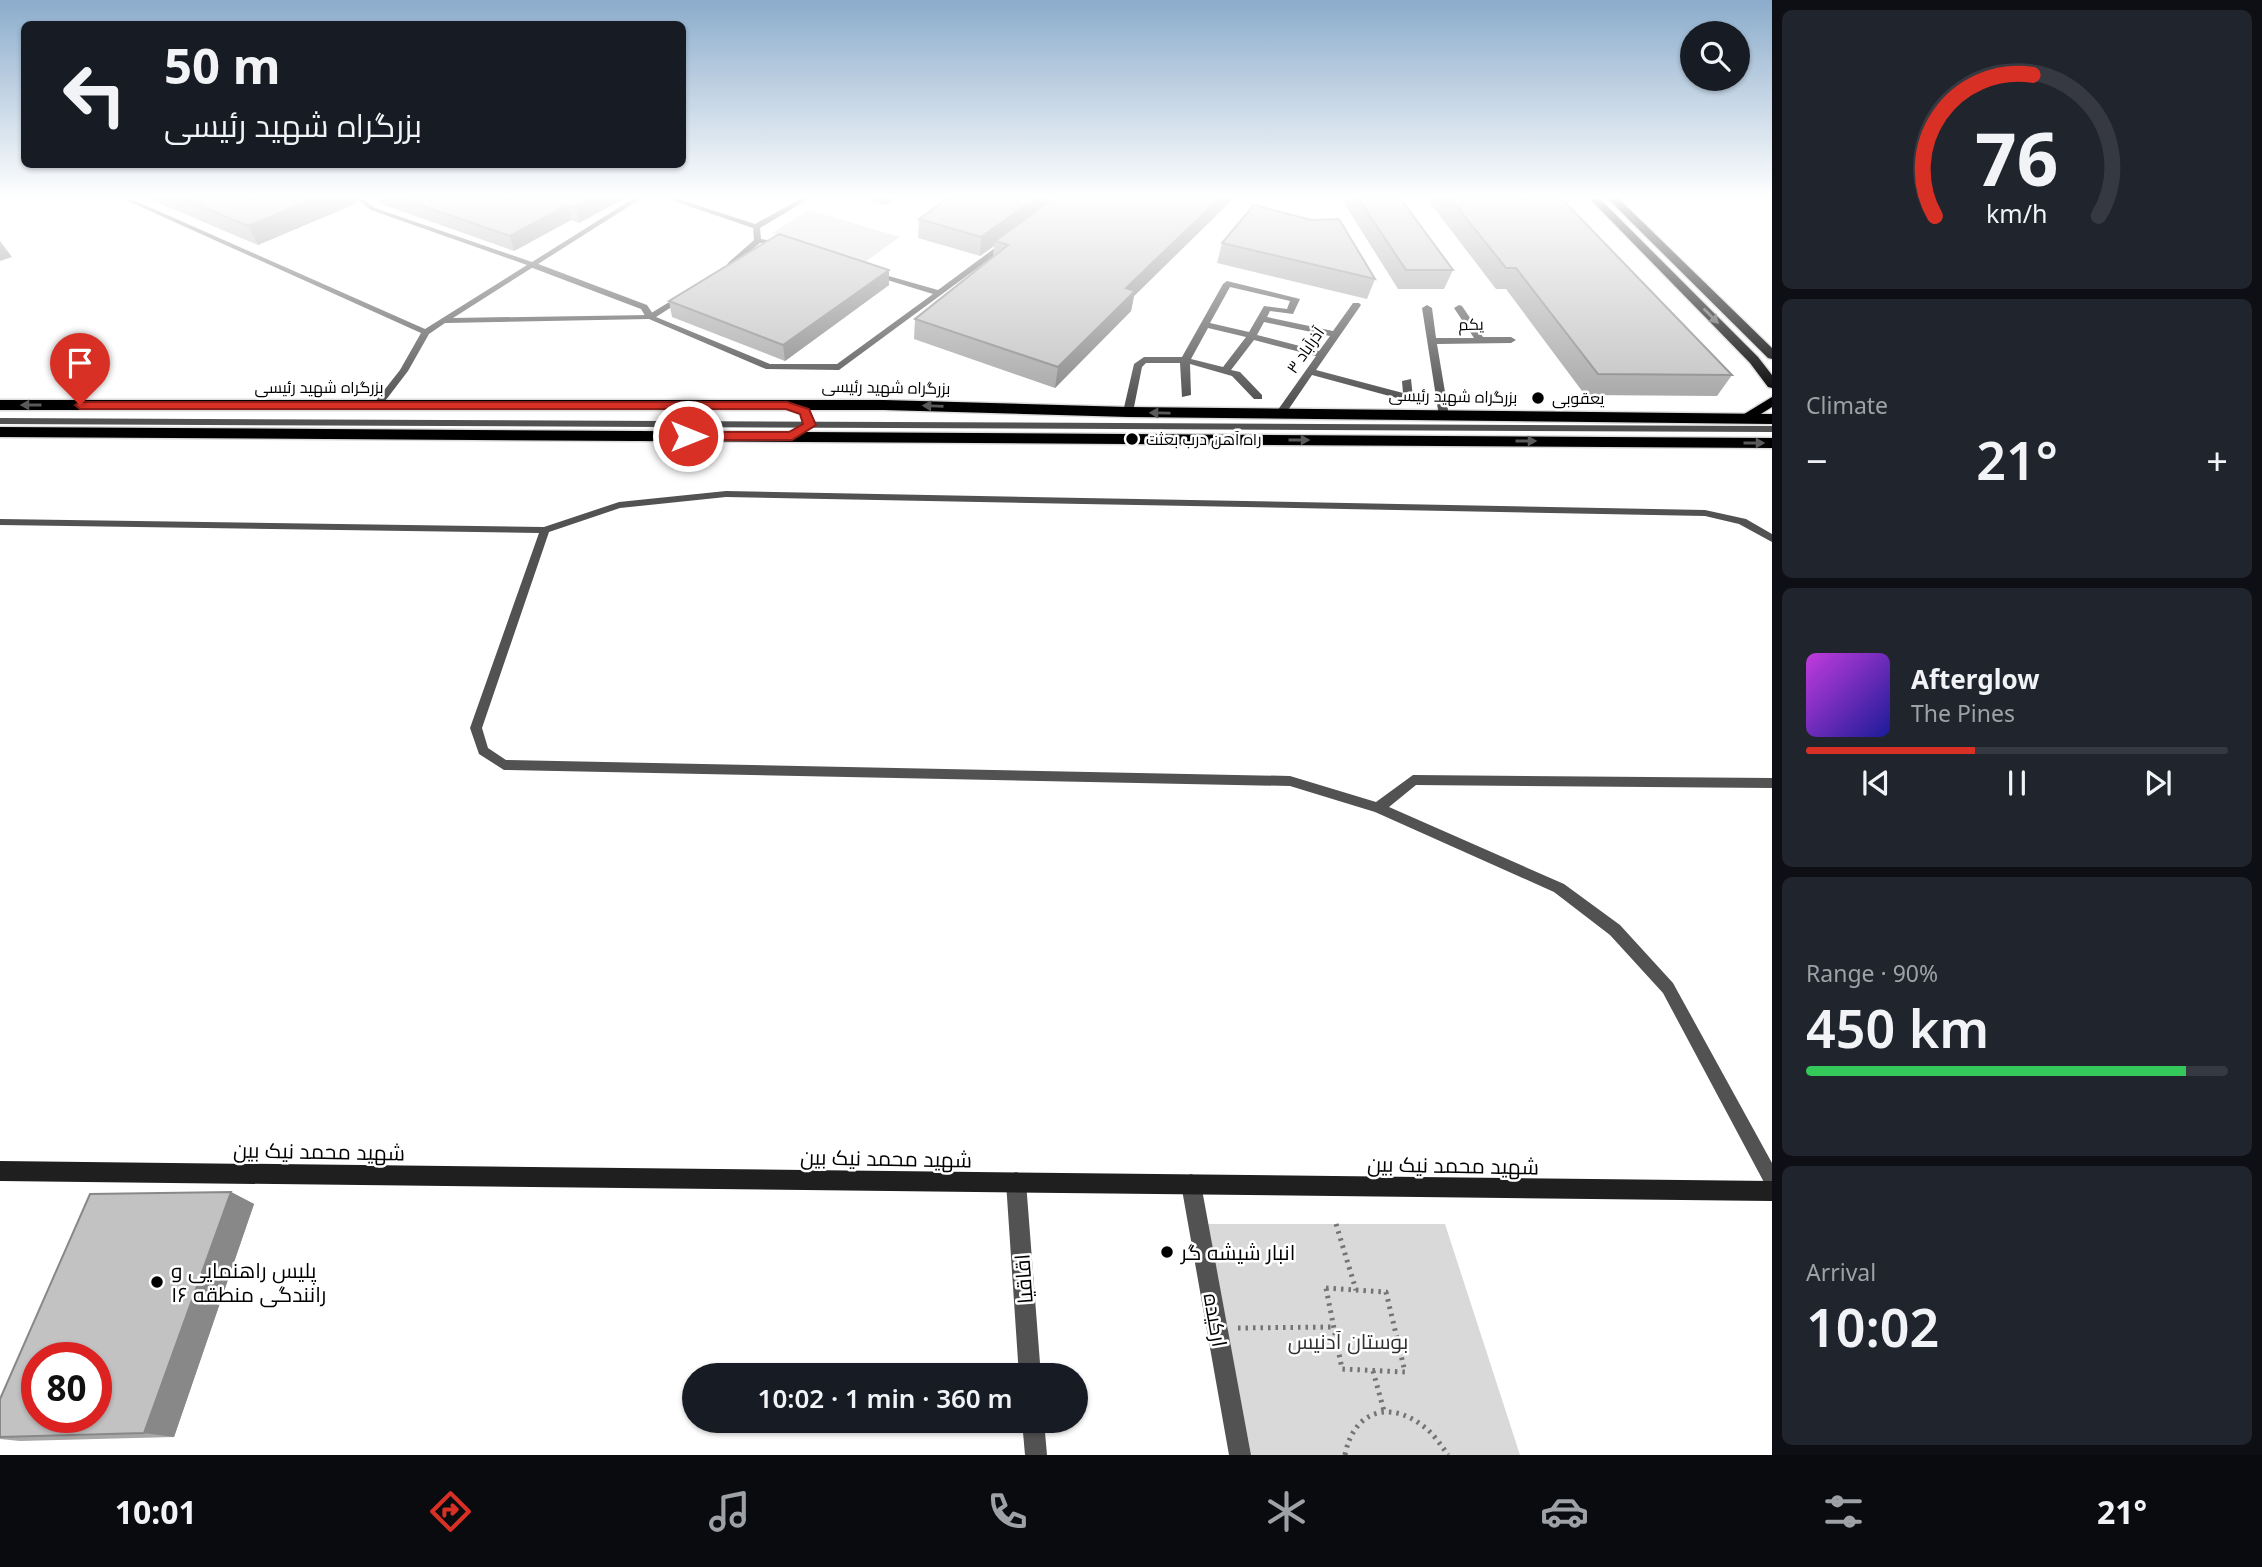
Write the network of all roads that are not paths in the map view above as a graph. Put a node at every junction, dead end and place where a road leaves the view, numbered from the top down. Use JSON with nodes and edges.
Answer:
{"nodes":[{"id":1,"x":277,"y":266,"type":"edge"},
{"id":2,"x":532,"y":266,"type":"edge"},
{"id":3,"x":535,"y":266,"type":"edge"},
{"id":4,"x":976,"y":266,"type":"edge"},
{"id":5,"x":1661,"y":266,"type":"edge"},
{"id":6,"x":1681,"y":266,"type":"edge"},
{"id":7,"x":861,"y":269,"type":"edge"},
{"id":8,"x":694,"y":288,"type":"edge"},
{"id":9,"x":939,"y":293,"type":"junction"},
{"id":10,"x":1356,"y":304,"type":"dead end"},
{"id":11,"x":1458,"y":307,"type":"dead end"},
{"id":12,"x":1427,"y":308,"type":"dead end"},
{"id":13,"x":650,"y":317,"type":"junction"},
{"id":14,"x":1261,"y":319,"type":"junction"},
{"id":15,"x":443,"y":321,"type":"junction"},
{"id":16,"x":1205,"y":324,"type":"junction"},
{"id":17,"x":426,"y":332,"type":"junction"},
{"id":18,"x":1250,"y":338,"type":"junction"},
{"id":19,"x":1332,"y":339,"type":"junction"},
{"id":20,"x":1480,"y":340,"type":"junction"},
{"id":21,"x":1511,"y":340,"type":"dead end"},
{"id":22,"x":1432,"y":341,"type":"junction"},
{"id":23,"x":1345,"y":347,"type":"dead end"},
{"id":24,"x":1321,"y":354,"type":"junction"},
{"id":25,"x":1772,"y":355,"type":"edge"},
{"id":26,"x":1185,"y":360,"type":"junction"},
{"id":27,"x":1225,"y":371,"type":"junction"},
{"id":28,"x":1310,"y":371,"type":"junction"},
{"id":29,"x":1407,"y":381,"type":"dead end"},
{"id":30,"x":1772,"y":384,"type":"edge"},
{"id":31,"x":1186,"y":395,"type":"dead end"},
{"id":32,"x":1258,"y":397,"type":"dead end"},
{"id":33,"x":1772,"y":401,"type":"edge"},
{"id":34,"x":0,"y":405,"type":"edge"},
{"id":35,"x":787,"y":405,"type":"junction"},
{"id":36,"x":884,"y":405,"type":"junction"},
{"id":37,"x":376,"y":407,"type":"junction"},
{"id":38,"x":1128,"y":412,"type":"junction"},
{"id":39,"x":1280,"y":414,"type":"junction"},
{"id":40,"x":1444,"y":415,"type":"junction"},
{"id":41,"x":1743,"y":419,"type":"junction"},
{"id":42,"x":1772,"y":419,"type":"edge"},
{"id":43,"x":0,"y":421,"type":"edge"},
{"id":44,"x":1772,"y":429,"type":"edge"},
{"id":45,"x":0,"y":432,"type":"edge"},
{"id":46,"x":792,"y":436,"type":"junction"},
{"id":47,"x":887,"y":437,"type":"junction"},
{"id":48,"x":1772,"y":443,"type":"edge"},
{"id":49,"x":0,"y":522,"type":"edge"},
{"id":50,"x":545,"y":530,"type":"junction"},
{"id":51,"x":1772,"y":539,"type":"edge"},
{"id":52,"x":1772,"y":783,"type":"edge"},
{"id":53,"x":1378,"y":808,"type":"junction"},
{"id":54,"x":0,"y":1171,"type":"edge"},
{"id":55,"x":1772,"y":1180,"type":"edge"},
{"id":56,"x":1016,"y":1182,"type":"junction"},
{"id":57,"x":1191,"y":1184,"type":"junction"},
{"id":58,"x":1772,"y":1191,"type":"edge"},
{"id":59,"x":1029,"y":1363,"type":"edge"},
{"id":60,"x":1034,"y":1433,"type":"edge"},
{"id":61,"x":1036,"y":1455,"type":"edge"},
{"id":62,"x":1240,"y":1455,"type":"edge"}],
"edges":[{"from":1,"to":17,"type":"lane"},
{"from":2,"to":15,"type":"lane"},
{"from":3,"to":13,"type":"street"},
{"from":4,"to":9,"type":"lane"},
{"from":5,"to":30,"type":"main road","one_way":true},
{"from":6,"to":25,"type":"main road"},
{"from":7,"to":9,"type":"lane"},
{"from":8,"to":13,"type":"lane"},
{"from":9,"to":13,"type":"lane"},
{"from":10,"to":19,"type":"street","name":"۳ آذرآباد"},
{"from":11,"to":20,"type":"street"},
{"from":12,"to":22,"type":"street"},
{"from":13,"to":15,"type":"lane"},
{"from":14,"to":16,"type":"street"},
{"from":14,"to":18,"type":"street"},
{"from":14,"to":19,"type":"street"},
{"from":15,"to":17,"type":"lane"},
{"from":16,"to":18,"type":"street"},
{"from":16,"to":26,"type":"street"},
{"from":17,"to":37,"type":"lane"},
{"from":18,"to":24,"type":"street"},
{"from":18,"to":27,"type":"street"},
{"from":19,"to":23,"type":"street"},
{"from":19,"to":24,"type":"street","name":"۳ آذرآباد"},
{"from":20,"to":21,"type":"street","name":"یکم"},
{"from":20,"to":22,"type":"street","name":"یکم"},
{"from":22,"to":40,"type":"street"},
{"from":24,"to":28,"type":"street","name":"۳ آذرآباد"},
{"from":26,"to":27,"type":"street"},
{"from":26,"to":31,"type":"street"},
{"from":26,"to":38,"type":"street"},
{"from":27,"to":32,"type":"street"},
{"from":28,"to":29,"type":"street"},
{"from":28,"to":39,"type":"street","name":"۳ آذرآباد"},
{"from":33,"to":41,"type":"main road"},
{"from":37,"to":34,"type":"highway","name":"بزرگراه شهید رئیسی","one_way":true},
{"from":35,"to":36,"type":"highway","name":"بزرگراه شهید رئیسی"},
{"from":35,"to":37,"type":"highway","name":"بزرگراه شهید رئیسی"},
{"from":35,"to":46,"type":"highway"},
{"from":38,"to":36,"type":"highway","name":"بزرگراه شهید رئیسی","one_way":true},
{"from":36,"to":47,"type":"highway"},
{"from":39,"to":38,"type":"highway","name":"بزرگراه شهید رئیسی","one_way":true},
{"from":39,"to":40,"type":"highway","name":"بزرگراه شهید رئیسی"},
{"from":40,"to":41,"type":"highway","name":"بزرگراه شهید رئیسی"},
{"from":41,"to":42,"type":"highway","name":"بزرگراه شهید رئیسی"},
{"from":43,"to":44,"type":"lane"},
{"from":45,"to":46,"type":"highway"},
{"from":46,"to":47,"type":"highway"},
{"from":47,"to":48,"type":"highway","one_way":true},
{"from":49,"to":50,"type":"lane"},
{"from":50,"to":51,"type":"lane"},
{"from":50,"to":53,"type":"lane"},
{"from":52,"to":53,"type":"lane"},
{"from":53,"to":55,"type":"lane"},
{"from":54,"to":56,"type":"street","name":"شهید محمد نیک بین"},
{"from":56,"to":57,"type":"street","name":"شهید محمد نیک بین"},
{"from":56,"to":59,"type":"street","name":"اقاقیا"},
{"from":57,"to":58,"type":"street","name":"شهید محمد نیک بین"},
{"from":57,"to":62,"type":"street","name":"ارکیده"},
{"from":60,"to":61,"type":"street"}]}
